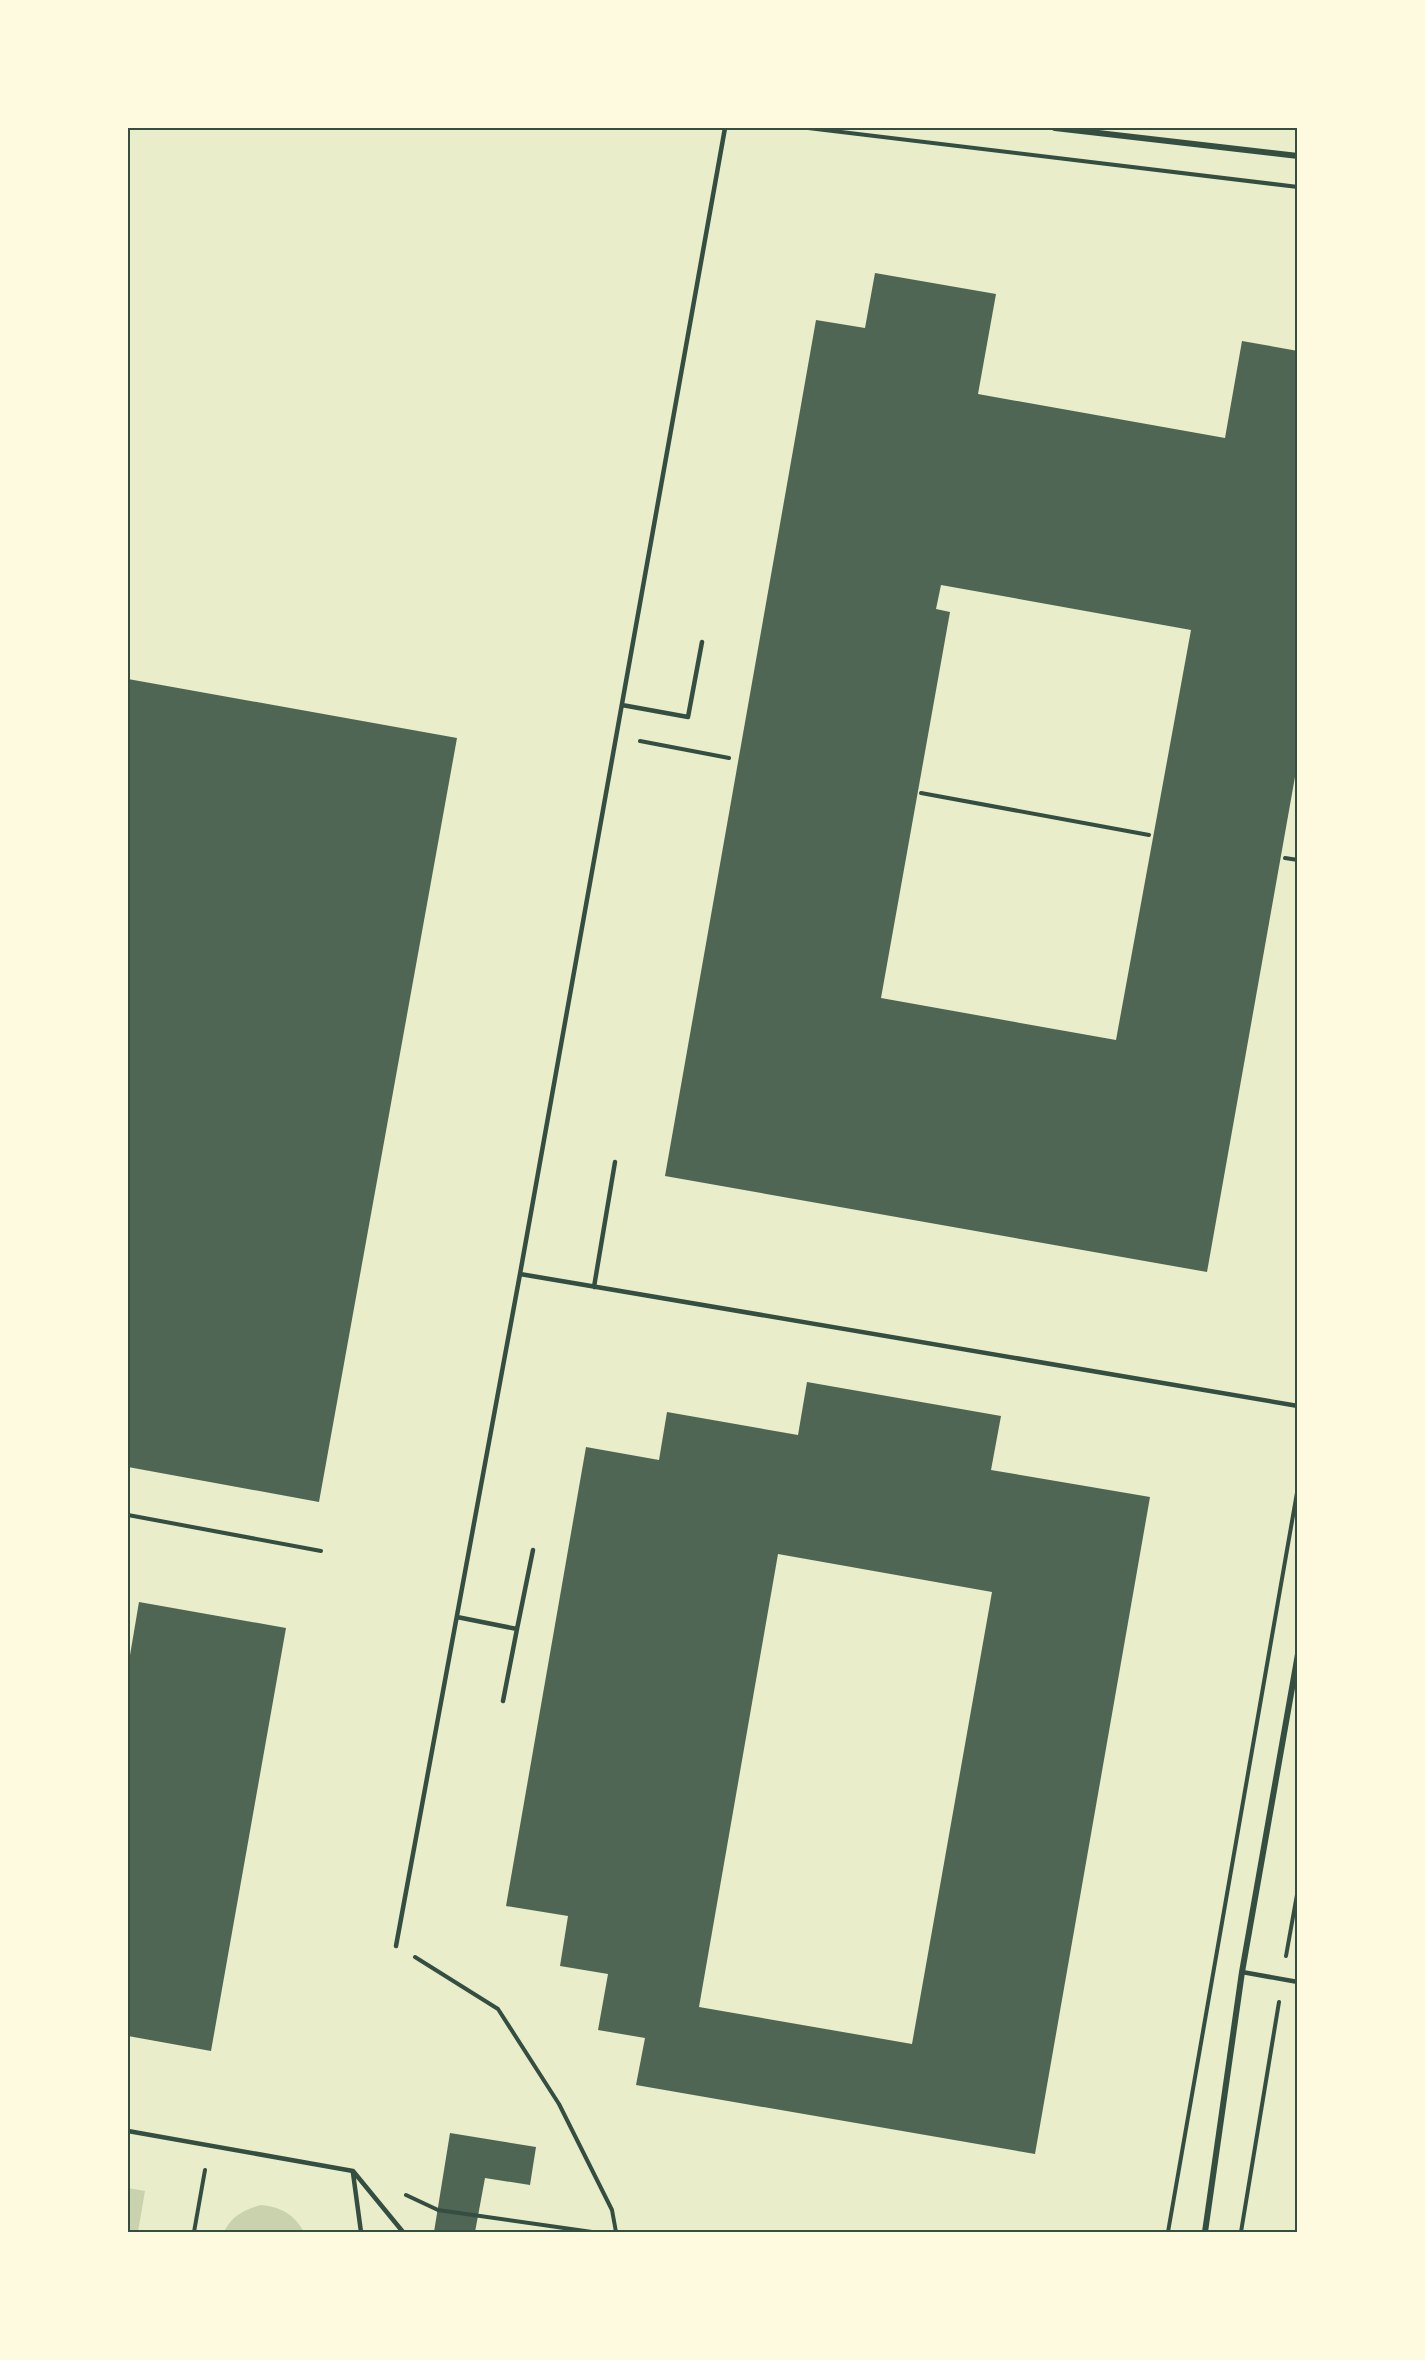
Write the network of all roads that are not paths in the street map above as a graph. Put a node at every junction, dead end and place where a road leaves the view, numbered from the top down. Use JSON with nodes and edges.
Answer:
{"nodes":[{"id":1,"x":725,"y":128,"type":"edge"},
{"id":2,"x":1055,"y":128,"type":"edge"},
{"id":3,"x":1298,"y":156,"type":"edge"},
{"id":4,"x":702,"y":642,"type":"dead end"},
{"id":5,"x":622,"y":705,"type":"junction"},
{"id":6,"x":615,"y":1162,"type":"dead end"},
{"id":7,"x":520,"y":1274,"type":"junction"},
{"id":8,"x":594,"y":1287,"type":"junction"},
{"id":9,"x":1298,"y":1407,"type":"edge"},
{"id":10,"x":534,"y":1550,"type":"dead end"},
{"id":11,"x":457,"y":1617,"type":"junction"},
{"id":12,"x":517,"y":1629,"type":"junction"},
{"id":13,"x":1298,"y":1654,"type":"edge"},
{"id":14,"x":503,"y":1701,"type":"dead end"},
{"id":15,"x":396,"y":1946,"type":"road end"},
{"id":16,"x":1242,"y":1972,"type":"junction"},
{"id":17,"x":1298,"y":1982,"type":"edge"},
{"id":18,"x":128,"y":2131,"type":"edge"},
{"id":19,"x":353,"y":2171,"type":"junction"},
{"id":20,"x":361,"y":2232,"type":"edge"},
{"id":21,"x":403,"y":2232,"type":"edge"},
{"id":22,"x":1205,"y":2232,"type":"edge"}],
"edges":[{"from":1,"to":5,"type":"lane"},
{"from":2,"to":3,"type":"street"},
{"from":4,"to":5,"type":"lane"},
{"from":5,"to":7,"type":"lane"},
{"from":6,"to":8,"type":"lane"},
{"from":7,"to":8,"type":"lane"},
{"from":7,"to":11,"type":"lane"},
{"from":8,"to":9,"type":"lane"},
{"from":10,"to":12,"type":"lane"},
{"from":11,"to":12,"type":"lane"},
{"from":11,"to":15,"type":"lane"},
{"from":12,"to":14,"type":"lane"},
{"from":13,"to":16,"type":"street"},
{"from":16,"to":17,"type":"lane"},
{"from":16,"to":22,"type":"street"},
{"from":18,"to":19,"type":"lane"},
{"from":19,"to":20,"type":"lane"},
{"from":19,"to":21,"type":"lane"}]}
